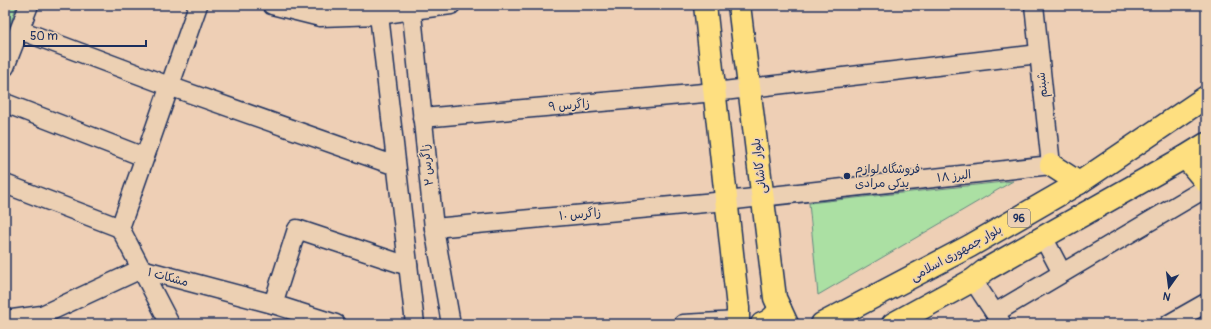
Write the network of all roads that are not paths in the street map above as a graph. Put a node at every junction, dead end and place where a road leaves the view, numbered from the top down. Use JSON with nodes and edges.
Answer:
{"nodes":[{"id":1,"x":29,"y":5,"type":"edge"},
{"id":2,"x":198,"y":5,"type":"edge"},
{"id":3,"x":272,"y":5,"type":"edge"},
{"id":4,"x":451,"y":5,"type":"edge"},
{"id":5,"x":705,"y":5,"type":"edge"},
{"id":6,"x":740,"y":5,"type":"edge"},
{"id":7,"x":1034,"y":5,"type":"edge"},
{"id":8,"x":411,"y":7,"type":"edge"},
{"id":9,"x":379,"y":15,"type":"junction"},
{"id":10,"x":20,"y":30,"type":"junction"},
{"id":11,"x":1039,"y":54,"type":"junction"},
{"id":12,"x":5,"y":67,"type":"edge"},
{"id":13,"x":169,"y":86,"type":"junction"},
{"id":14,"x":750,"y":88,"type":"junction"},
{"id":15,"x":715,"y":92,"type":"junction"},
{"id":16,"x":1206,"y":97,"type":"edge"},
{"id":17,"x":5,"y":103,"type":"edge"},
{"id":18,"x":422,"y":118,"type":"junction"},
{"id":19,"x":1206,"y":144,"type":"edge"},
{"id":20,"x":144,"y":157,"type":"junction"},
{"id":21,"x":1185,"y":157,"type":"junction"},
{"id":22,"x":1051,"y":165,"type":"junction"},
{"id":23,"x":396,"y":166,"type":"junction"},
{"id":24,"x":1206,"y":182,"type":"edge"},
{"id":25,"x":1079,"y":183,"type":"junction"},
{"id":26,"x":5,"y":184,"type":"edge"},
{"id":27,"x":1206,"y":188,"type":"edge"},
{"id":28,"x":763,"y":196,"type":"junction"},
{"id":29,"x":726,"y":201,"type":"junction"},
{"id":30,"x":120,"y":228,"type":"junction"},
{"id":31,"x":434,"y":228,"type":"junction"},
{"id":32,"x":1043,"y":237,"type":"junction"},
{"id":33,"x":408,"y":266,"type":"junction"},
{"id":34,"x":142,"y":269,"type":"junction"},
{"id":35,"x":1062,"y":273,"type":"junction"},
{"id":36,"x":973,"y":280,"type":"junction"},
{"id":37,"x":1206,"y":302,"type":"edge"},
{"id":38,"x":273,"y":304,"type":"junction"},
{"id":39,"x":784,"y":316,"type":"edge"},
{"id":40,"x":998,"y":318,"type":"edge"},
{"id":41,"x":5,"y":320,"type":"edge"},
{"id":42,"x":740,"y":323,"type":"edge"},
{"id":43,"x":170,"y":324,"type":"edge"},
{"id":44,"x":333,"y":324,"type":"edge"},
{"id":45,"x":415,"y":324,"type":"edge"},
{"id":46,"x":451,"y":324,"type":"edge"},
{"id":47,"x":683,"y":324,"type":"edge"},
{"id":48,"x":762,"y":324,"type":"edge"},
{"id":49,"x":822,"y":324,"type":"edge"},
{"id":50,"x":893,"y":324,"type":"edge"},
{"id":51,"x":1169,"y":324,"type":"edge"}],
"edges":[{"from":1,"to":10,"type":"street"},
{"from":2,"to":13,"type":"street"},
{"from":3,"to":9,"type":"street"},
{"from":4,"to":8,"type":"street"},
{"from":5,"to":15,"type":"main road"},
{"from":6,"to":14,"type":"main road","name":"بلوار کاشانی"},
{"from":7,"to":11,"type":"street","name":"شبنم"},
{"from":8,"to":9,"type":"street"},
{"from":8,"to":18,"type":"street","name":"زاگرس ۲"},
{"from":9,"to":23,"type":"street"},
{"from":10,"to":12,"type":"street"},
{"from":10,"to":13,"type":"street"},
{"from":11,"to":14,"type":"street","name":"زاگرس ۹"},
{"from":11,"to":22,"type":"street","name":"شبنم"},
{"from":13,"to":20,"type":"street"},
{"from":13,"to":23,"type":"street"},
{"from":14,"to":15,"type":"street","name":"زاگرس ۹"},
{"from":14,"to":28,"type":"main road","name":"بلوار کاشانی"},
{"from":15,"to":18,"type":"street","name":"زاگرس ۹"},
{"from":15,"to":29,"type":"main road"},
{"from":16,"to":25,"type":"main road","name":"بلوار جمهوری اسلامی","number":"96"},
{"from":17,"to":20,"type":"street"},
{"from":18,"to":31,"type":"street","name":"زاگرس ۲"},
{"from":19,"to":21,"type":"main road","number":"96"},
{"from":20,"to":30,"type":"street"},
{"from":21,"to":24,"type":"main road"},
{"from":21,"to":32,"type":"main road","number":"96"},
{"from":22,"to":25,"type":"main road"},
{"from":22,"to":28,"type":"street","name":"البرز ۱۸"},
{"from":23,"to":33,"type":"street"},
{"from":25,"to":49,"type":"main road","name":"بلوار جمهوری اسلامی","number":"96"},
{"from":26,"to":30,"type":"street"},
{"from":27,"to":35,"type":"street"},
{"from":28,"to":29,"type":"street","name":"البرز ۱۸"},
{"from":28,"to":39,"type":"main road","name":"بلوار کاشانی"},
{"from":29,"to":31,"type":"street","name":"زاگرس ۱۰"},
{"from":29,"to":42,"type":"main road"},
{"from":30,"to":34,"type":"street"},
{"from":31,"to":46,"type":"street","name":"زاگرس ۲"},
{"from":32,"to":35,"type":"street"},
{"from":32,"to":36,"type":"main road","number":"96"},
{"from":33,"to":38,"type":"street"},
{"from":33,"to":45,"type":"street"},
{"from":34,"to":38,"type":"street","name":"مشکات ۱"},
{"from":34,"to":41,"type":"street","name":"مشکات ۱"},
{"from":34,"to":43,"type":"street"},
{"from":35,"to":40,"type":"street"},
{"from":36,"to":40,"type":"street"},
{"from":36,"to":50,"type":"main road","number":"96"},
{"from":37,"to":51,"type":"street"},
{"from":38,"to":44,"type":"street","name":"مشکات ۱"},
{"from":39,"to":48,"type":"main road"},
{"from":42,"to":47,"type":"street"}]}
